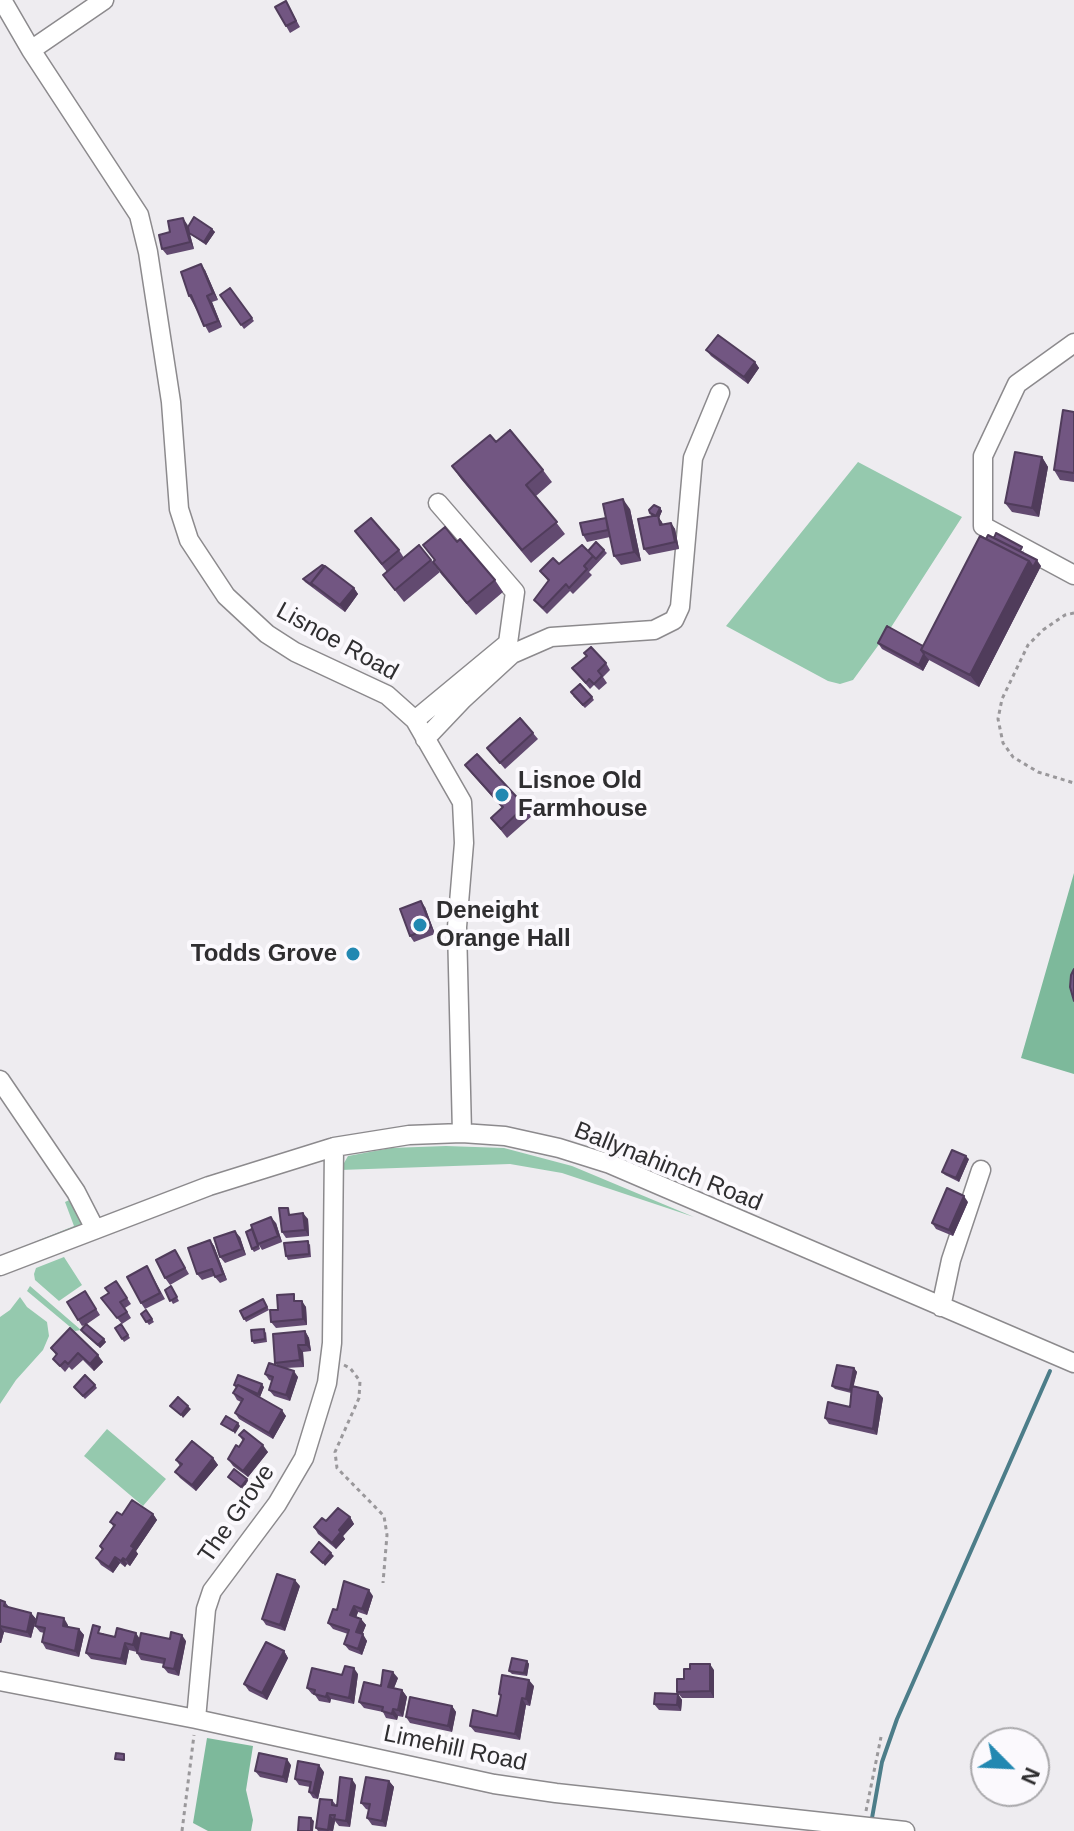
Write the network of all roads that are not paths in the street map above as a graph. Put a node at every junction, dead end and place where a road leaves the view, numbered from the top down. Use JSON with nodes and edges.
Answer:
{"nodes":[{"id":1,"x":2,"y":0,"type":"edge"},
{"id":2,"x":104,"y":0,"type":"edge"},
{"id":3,"x":31,"y":50,"type":"junction"},
{"id":4,"x":1074,"y":343,"type":"edge"},
{"id":5,"x":720,"y":393,"type":"dead end"},
{"id":6,"x":438,"y":503,"type":"dead end"},
{"id":7,"x":1074,"y":575,"type":"edge"},
{"id":8,"x":415,"y":720,"type":"junction"},
{"id":9,"x":425,"y":739,"type":"junction"},
{"id":10,"x":0,"y":1080,"type":"edge"},
{"id":11,"x":462,"y":1133,"type":"junction"},
{"id":12,"x":334,"y":1147,"type":"junction"},
{"id":13,"x":981,"y":1170,"type":"dead end"},
{"id":14,"x":95,"y":1229,"type":"junction"},
{"id":15,"x":0,"y":1266,"type":"edge"},
{"id":16,"x":941,"y":1307,"type":"junction"},
{"id":17,"x":1074,"y":1363,"type":"edge"},
{"id":18,"x":0,"y":1681,"type":"edge"},
{"id":19,"x":196,"y":1719,"type":"junction"},
{"id":20,"x":905,"y":1831,"type":"edge"}],
"edges":[{"from":1,"to":3,"type":"street","name":"Lisnoe Road"},
{"from":2,"to":3,"type":"street"},
{"from":3,"to":8,"type":"street","name":"Lisnoe Road"},
{"from":4,"to":7,"type":"street"},
{"from":5,"to":9,"type":"street"},
{"from":6,"to":8,"type":"street"},
{"from":8,"to":9,"type":"street","name":"Lisnoe Road"},
{"from":9,"to":11,"type":"street","name":"Lisnoe Road"},
{"from":10,"to":14,"type":"street"},
{"from":11,"to":12,"type":"street","name":"Ballynahinch Road"},
{"from":11,"to":16,"type":"street","name":"Ballynahinch Road"},
{"from":12,"to":14,"type":"street","name":"Ballynahinch Road"},
{"from":12,"to":19,"type":"street","name":"The Grove"},
{"from":13,"to":16,"type":"street"},
{"from":14,"to":15,"type":"street","name":"Ballynahinch Road"},
{"from":16,"to":17,"type":"street","name":"Ballynahinch Road"},
{"from":18,"to":19,"type":"street","name":"Limehill Road"},
{"from":19,"to":20,"type":"street","name":"Limehill Road"}]}
